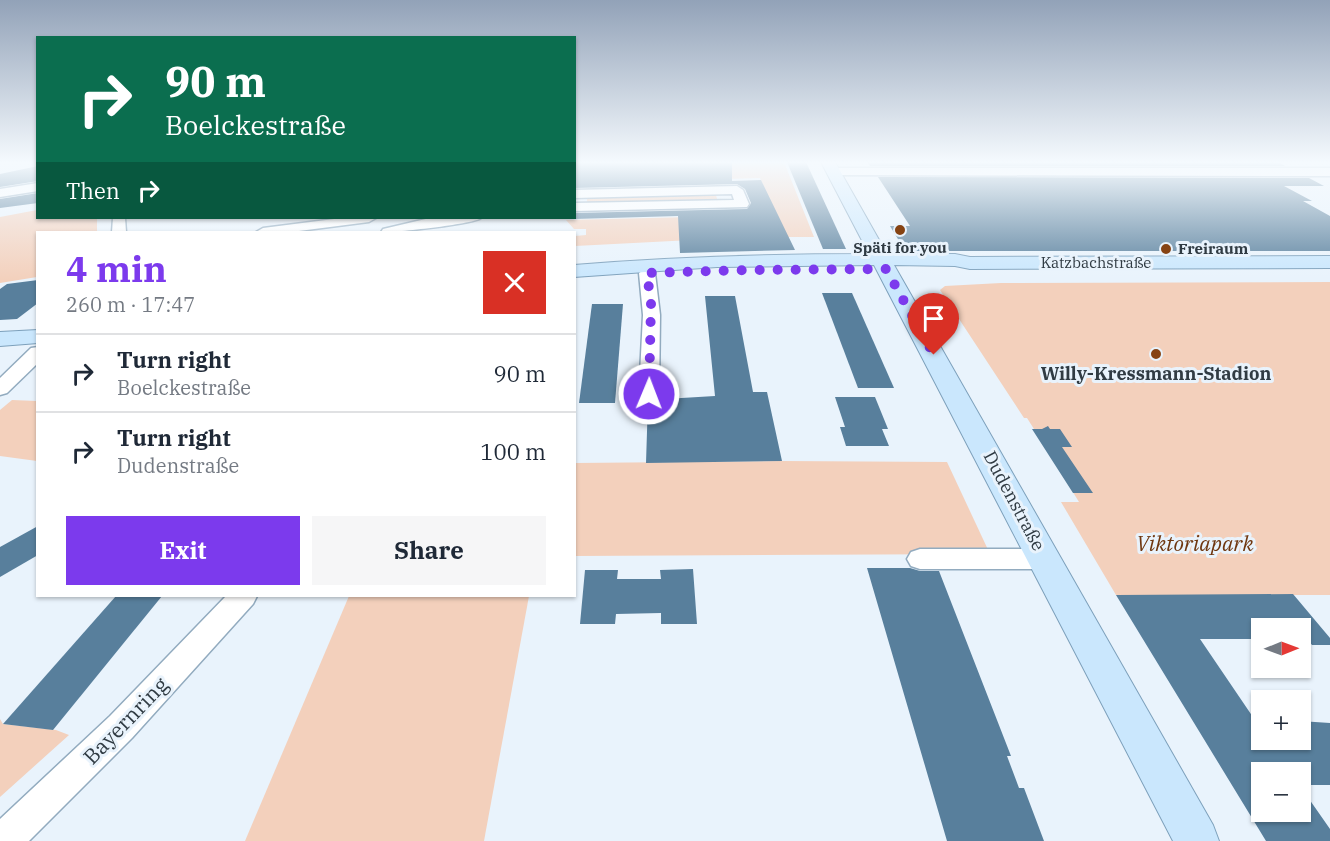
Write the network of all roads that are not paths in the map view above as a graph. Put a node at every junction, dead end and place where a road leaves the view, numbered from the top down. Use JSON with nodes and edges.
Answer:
{"nodes":[{"id":1,"x":741,"y":201,"type":"edge"},
{"id":2,"x":850,"y":201,"type":"edge"},
{"id":3,"x":576,"y":207,"type":"edge"},
{"id":4,"x":362,"y":219,"type":"edge"},
{"id":5,"x":463,"y":219,"type":"edge"},
{"id":6,"x":276,"y":231,"type":"edge"},
{"id":7,"x":392,"y":231,"type":"edge"},
{"id":8,"x":1330,"y":262,"type":"edge"},
{"id":9,"x":884,"y":264,"type":"junction"},
{"id":10,"x":740,"y":265,"type":"junction"},
{"id":11,"x":576,"y":271,"type":"edge"},
{"id":12,"x":647,"y":273,"type":"junction"},
{"id":13,"x":576,"y":279,"type":"edge"},
{"id":14,"x":36,"y":336,"type":"edge"},
{"id":15,"x":0,"y":339,"type":"edge"},
{"id":16,"x":36,"y":345,"type":"edge"},
{"id":17,"x":0,"y":348,"type":"edge"},
{"id":18,"x":36,"y":354,"type":"edge"},
{"id":19,"x":0,"y":389,"type":"edge"},
{"id":20,"x":649,"y":394,"type":"dead end"},
{"id":21,"x":920,"y":559,"type":"dead end"},
{"id":22,"x":1045,"y":559,"type":"junction"},
{"id":23,"x":242,"y":597,"type":"edge"},
{"id":24,"x":3,"y":841,"type":"edge"},
{"id":25,"x":1197,"y":841,"type":"edge"}],
"edges":[{"from":1,"to":3,"type":"street"},
{"from":2,"to":9,"type":"main road","name":"Dudenstraße"},
{"from":4,"to":6,"type":"street"},
{"from":5,"to":7,"type":"street"},
{"from":8,"to":9,"type":"main road","name":"Katzbachstraße"},
{"from":9,"to":10,"type":"main road","name":"Katzbachstraße"},
{"from":9,"to":22,"type":"main road","name":"Dudenstraße"},
{"from":10,"to":11,"type":"main road"},
{"from":10,"to":12,"type":"main road"},
{"from":12,"to":13,"type":"main road"},
{"from":12,"to":20,"type":"street"},
{"from":14,"to":15,"type":"main road"},
{"from":16,"to":17,"type":"main road"},
{"from":18,"to":19,"type":"street"},
{"from":21,"to":22,"type":"street"},
{"from":22,"to":25,"type":"main road","name":"Dudenstraße"},
{"from":23,"to":24,"type":"street","name":"Bayernring"}]}
